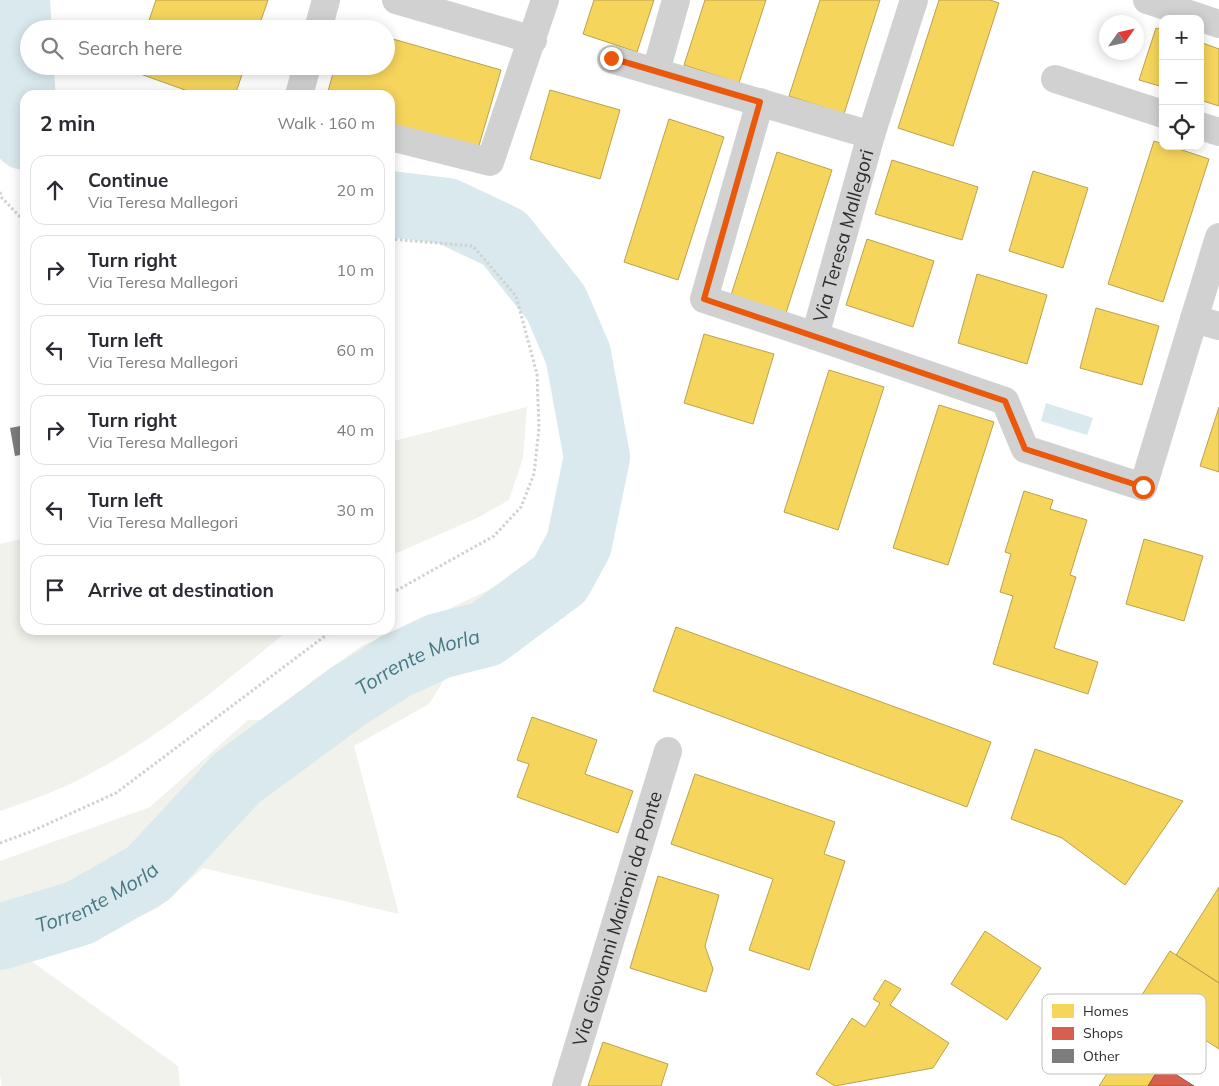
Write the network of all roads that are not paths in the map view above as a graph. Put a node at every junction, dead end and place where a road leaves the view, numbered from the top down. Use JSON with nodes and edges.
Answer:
{"nodes":[{"id":1,"x":326,"y":0,"type":"edge"},
{"id":2,"x":396,"y":0,"type":"edge"},
{"id":3,"x":545,"y":0,"type":"edge"},
{"id":4,"x":676,"y":0,"type":"edge"},
{"id":5,"x":914,"y":0,"type":"edge"},
{"id":6,"x":1147,"y":0,"type":"edge"},
{"id":7,"x":320,"y":20,"type":"edge"},
{"id":8,"x":1219,"y":24,"type":"edge"},
{"id":9,"x":533,"y":40,"type":"junction"},
{"id":10,"x":611,"y":58,"type":"dead end"},
{"id":11,"x":656,"y":71,"type":"junction"},
{"id":12,"x":305,"y":75,"type":"edge"},
{"id":13,"x":1055,"y":79,"type":"dead end"},
{"id":14,"x":300,"y":90,"type":"edge"},
{"id":15,"x":760,"y":102,"type":"junction"},
{"id":16,"x":1159,"y":113,"type":"edge"},
{"id":17,"x":1204,"y":127,"type":"edge"},
{"id":18,"x":1219,"y":132,"type":"edge"},
{"id":19,"x":871,"y":135,"type":"junction"},
{"id":20,"x":395,"y":138,"type":"edge"},
{"id":21,"x":1219,"y":237,"type":"edge"},
{"id":22,"x":1206,"y":322,"type":"edge"},
{"id":23,"x":815,"y":336,"type":"junction"},
{"id":24,"x":668,"y":750,"type":"dead end"},
{"id":25,"x":566,"y":1086,"type":"edge"}],
"edges":[{"from":1,"to":7,"type":"street"},
{"from":2,"to":9,"type":"street"},
{"from":3,"to":9,"type":"street"},
{"from":4,"to":11,"type":"street"},
{"from":5,"to":19,"type":"street","name":"Via Teresa Mallegori"},
{"from":6,"to":8,"type":"street"},
{"from":9,"to":20,"type":"street"},
{"from":10,"to":11,"type":"street","name":"Via Teresa Mallegori"},
{"from":11,"to":15,"type":"street","name":"Via Teresa Mallegori"},
{"from":12,"to":14,"type":"street"},
{"from":13,"to":16,"type":"street"},
{"from":15,"to":19,"type":"street","name":"Via Teresa Mallegori"},
{"from":15,"to":23,"type":"street","name":"Via Teresa Mallegori"},
{"from":17,"to":18,"type":"street"},
{"from":19,"to":23,"type":"street","name":"Via Teresa Mallegori"},
{"from":21,"to":22,"type":"street"},
{"from":22,"to":23,"type":"street","name":"Via Teresa Mallegori"},
{"from":24,"to":25,"type":"street","name":"Via Giovanni Maironi da Ponte"}]}
